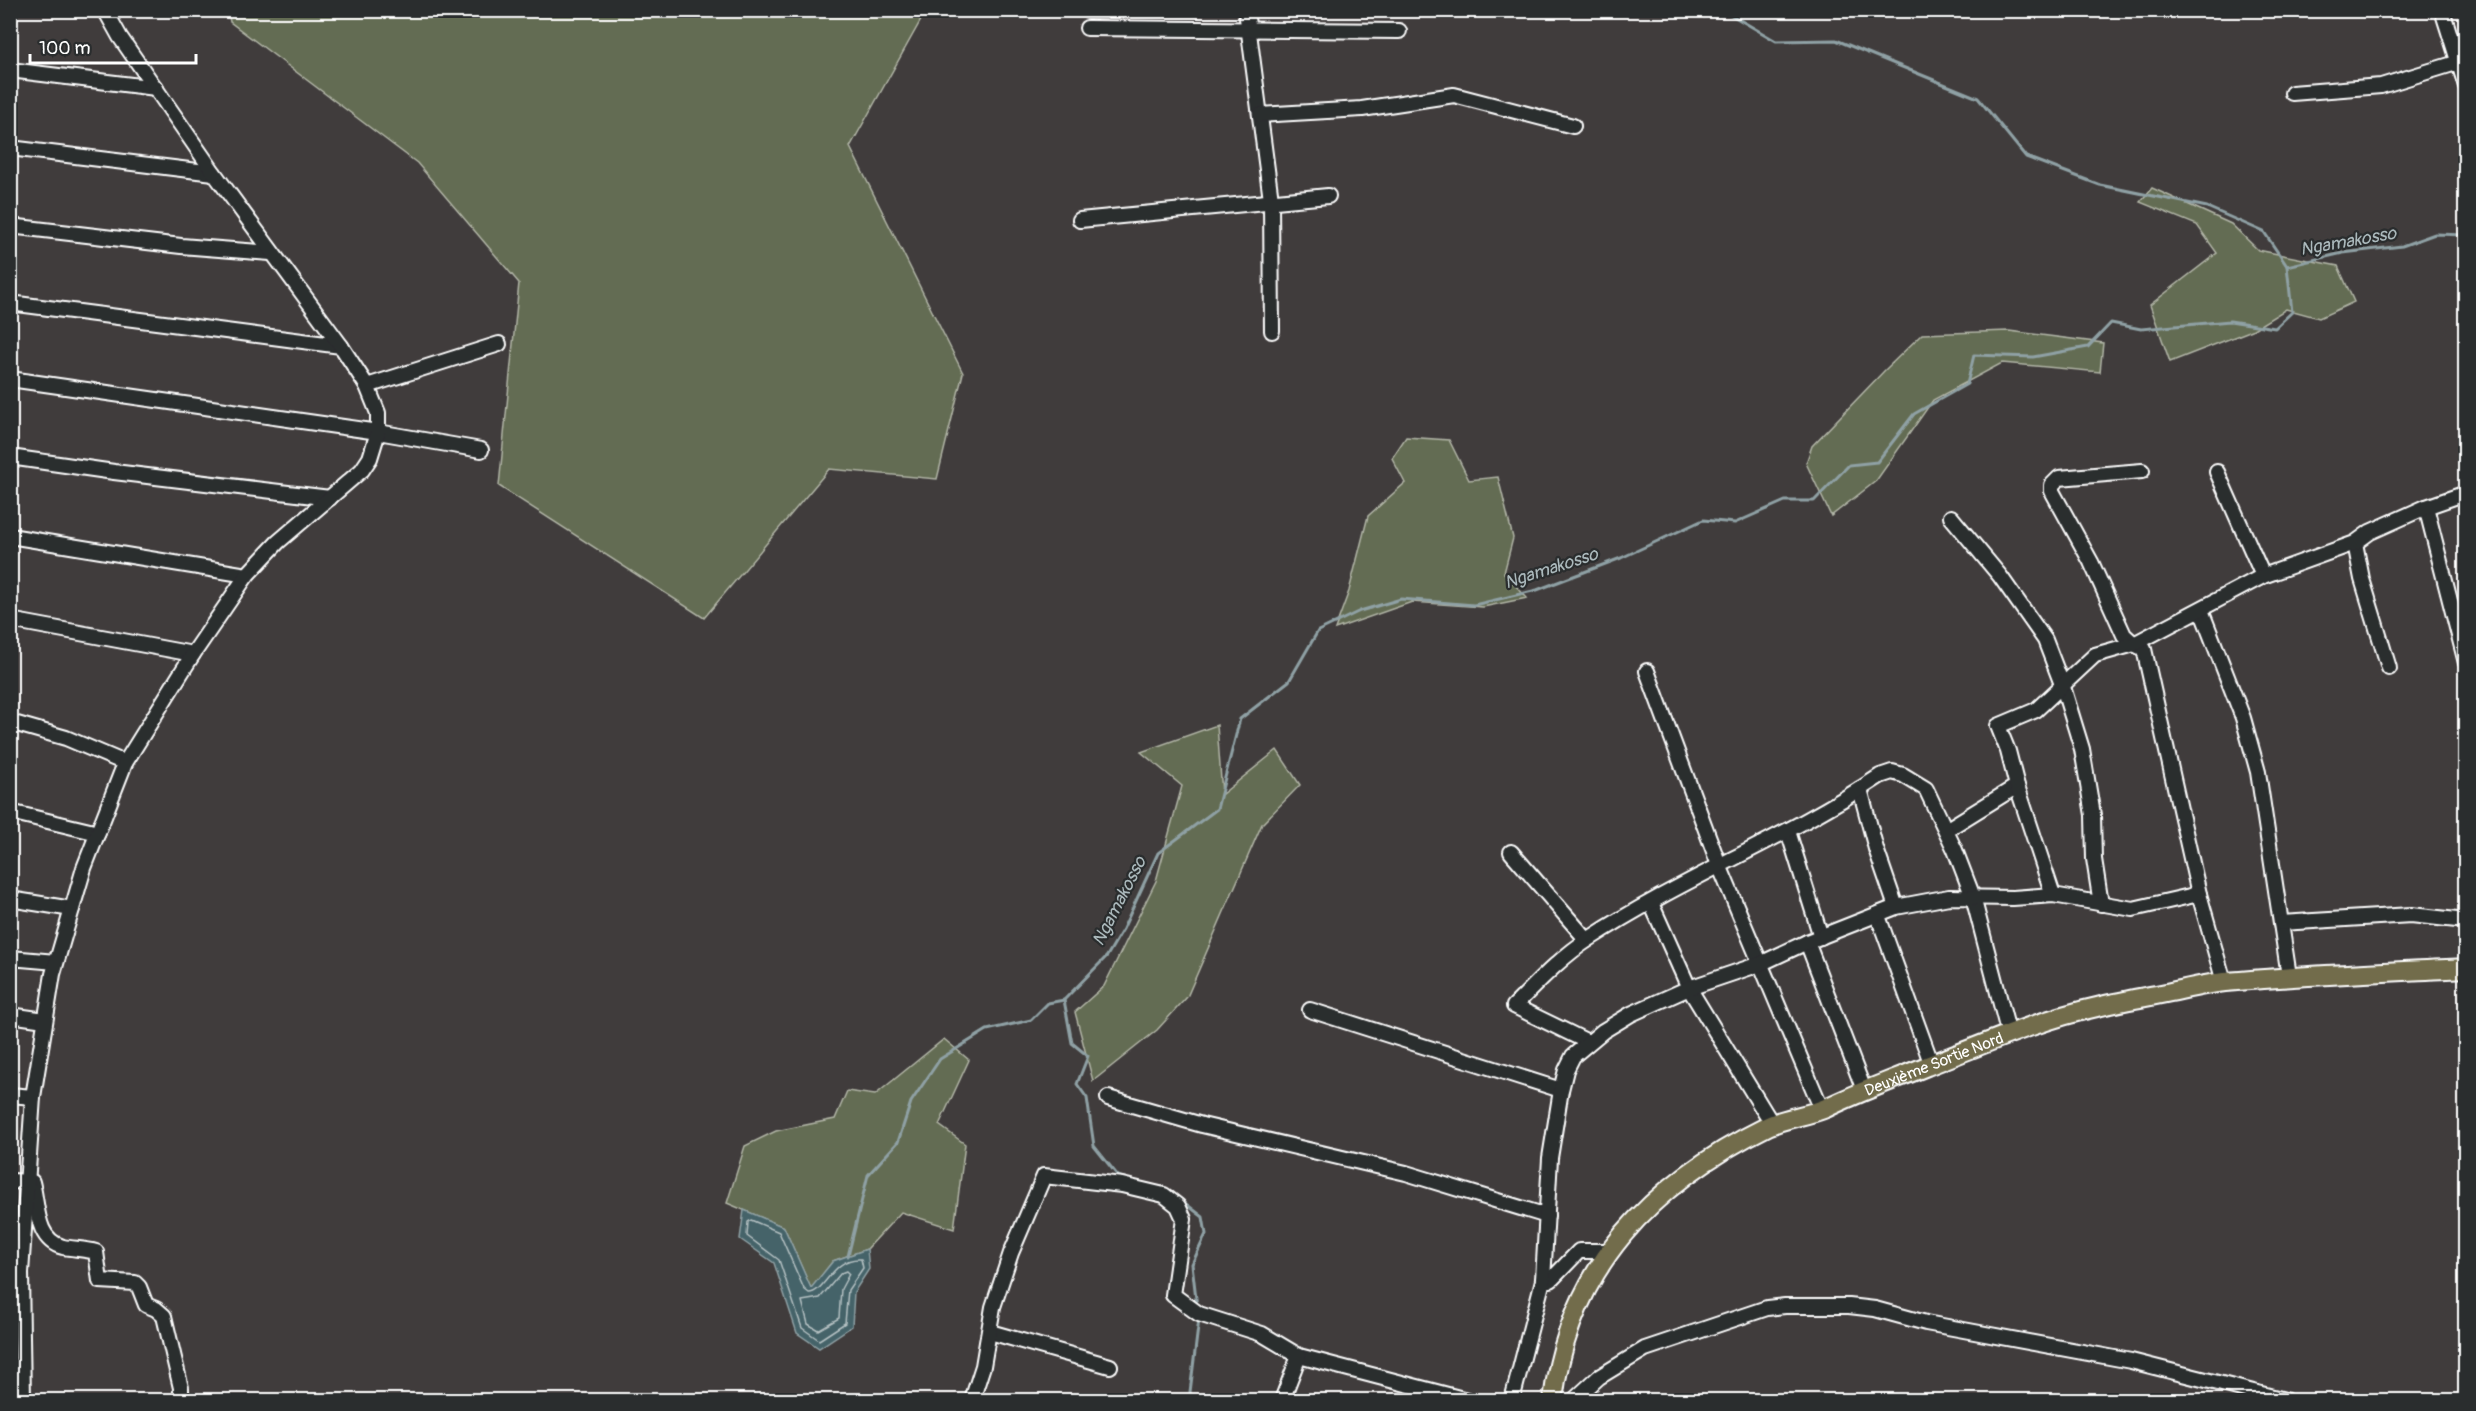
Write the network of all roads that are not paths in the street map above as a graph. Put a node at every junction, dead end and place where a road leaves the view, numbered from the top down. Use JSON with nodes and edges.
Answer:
{"nodes":[{"id":1,"x":105,"y":10,"type":"edge"},
{"id":2,"x":1246,"y":10,"type":"edge"},
{"id":3,"x":2442,"y":10,"type":"edge"},
{"id":4,"x":1087,"y":28,"type":"dead end"},
{"id":5,"x":1248,"y":28,"type":"junction"},
{"id":6,"x":1399,"y":31,"type":"dead end"},
{"id":7,"x":2463,"y":61,"type":"edge"},
{"id":8,"x":10,"y":70,"type":"edge"},
{"id":9,"x":2466,"y":86,"type":"edge"},
{"id":10,"x":156,"y":88,"type":"junction"},
{"id":11,"x":2292,"y":93,"type":"dead end"},
{"id":12,"x":1260,"y":115,"type":"junction"},
{"id":13,"x":1572,"y":126,"type":"dead end"},
{"id":14,"x":10,"y":148,"type":"edge"},
{"id":15,"x":214,"y":173,"type":"junction"},
{"id":16,"x":1328,"y":196,"type":"dead end"},
{"id":17,"x":1271,"y":200,"type":"junction"},
{"id":18,"x":1080,"y":220,"type":"dead end"},
{"id":19,"x":10,"y":226,"type":"edge"},
{"id":20,"x":271,"y":253,"type":"junction"},
{"id":21,"x":10,"y":303,"type":"edge"},
{"id":22,"x":1272,"y":331,"type":"dead end"},
{"id":23,"x":499,"y":344,"type":"dead end"},
{"id":24,"x":341,"y":346,"type":"junction"},
{"id":25,"x":10,"y":379,"type":"edge"},
{"id":26,"x":367,"y":386,"type":"junction"},
{"id":27,"x":378,"y":432,"type":"junction"},
{"id":28,"x":481,"y":450,"type":"dead end"},
{"id":29,"x":10,"y":457,"type":"edge"},
{"id":30,"x":2142,"y":471,"type":"dead end"},
{"id":31,"x":2217,"y":472,"type":"dead end"},
{"id":32,"x":2466,"y":493,"type":"edge"},
{"id":33,"x":330,"y":498,"type":"junction"},
{"id":34,"x":2427,"y":507,"type":"junction"},
{"id":35,"x":1951,"y":517,"type":"dead end"},
{"id":36,"x":10,"y":536,"type":"edge"},
{"id":37,"x":2355,"y":543,"type":"junction"},
{"id":38,"x":247,"y":575,"type":"junction"},
{"id":39,"x":2263,"y":576,"type":"junction"},
{"id":40,"x":2201,"y":610,"type":"junction"},
{"id":41,"x":10,"y":620,"type":"edge"},
{"id":42,"x":2134,"y":644,"type":"junction"},
{"id":43,"x":193,"y":654,"type":"junction"},
{"id":44,"x":2466,"y":663,"type":"edge"},
{"id":45,"x":2389,"y":668,"type":"dead end"},
{"id":46,"x":1647,"y":671,"type":"dead end"},
{"id":47,"x":2063,"y":687,"type":"junction"},
{"id":48,"x":10,"y":722,"type":"edge"},
{"id":49,"x":125,"y":763,"type":"junction"},
{"id":50,"x":2017,"y":786,"type":"junction"},
{"id":51,"x":1860,"y":789,"type":"junction"},
{"id":52,"x":10,"y":812,"type":"edge"},
{"id":53,"x":1946,"y":830,"type":"junction"},
{"id":54,"x":1788,"y":831,"type":"junction"},
{"id":55,"x":98,"y":833,"type":"junction"},
{"id":56,"x":1510,"y":852,"type":"dead end"},
{"id":57,"x":1719,"y":866,"type":"junction"},
{"id":58,"x":2199,"y":894,"type":"junction"},
{"id":59,"x":2053,"y":895,"type":"junction"},
{"id":60,"x":1973,"y":897,"type":"junction"},
{"id":61,"x":10,"y":899,"type":"edge"},
{"id":62,"x":1651,"y":903,"type":"junction"},
{"id":63,"x":2101,"y":904,"type":"junction"},
{"id":64,"x":1896,"y":907,"type":"junction"},
{"id":65,"x":72,"y":909,"type":"junction"},
{"id":66,"x":1878,"y":916,"type":"junction"},
{"id":67,"x":2466,"y":921,"type":"edge"},
{"id":68,"x":2281,"y":923,"type":"junction"},
{"id":69,"x":1821,"y":937,"type":"junction"},
{"id":70,"x":1587,"y":940,"type":"junction"},
{"id":71,"x":1807,"y":942,"type":"junction"},
{"id":72,"x":10,"y":958,"type":"edge"},
{"id":73,"x":56,"y":962,"type":"junction"},
{"id":74,"x":1760,"y":964,"type":"junction"},
{"id":75,"x":2466,"y":968,"type":"edge"},
{"id":76,"x":2289,"y":976,"type":"junction"},
{"id":77,"x":2224,"y":982,"type":"junction"},
{"id":78,"x":1689,"y":988,"type":"junction"},
{"id":79,"x":1310,"y":1010,"type":"dead end"},
{"id":80,"x":10,"y":1014,"type":"edge"},
{"id":81,"x":45,"y":1020,"type":"junction"},
{"id":82,"x":2009,"y":1035,"type":"junction"},
{"id":83,"x":1588,"y":1042,"type":"junction"},
{"id":84,"x":1932,"y":1065,"type":"junction"},
{"id":85,"x":1561,"y":1090,"type":"junction"},
{"id":86,"x":1864,"y":1090,"type":"junction"},
{"id":87,"x":10,"y":1095,"type":"edge"},
{"id":88,"x":33,"y":1097,"type":"junction"},
{"id":89,"x":1108,"y":1098,"type":"dead end"},
{"id":90,"x":1822,"y":1110,"type":"junction"},
{"id":91,"x":1772,"y":1124,"type":"junction"},
{"id":92,"x":10,"y":1181,"type":"edge"},
{"id":93,"x":26,"y":1181,"type":"junction"},
{"id":94,"x":1547,"y":1216,"type":"junction"},
{"id":95,"x":1609,"y":1251,"type":"junction"},
{"id":96,"x":16,"y":1273,"type":"edge"},
{"id":97,"x":1543,"y":1280,"type":"junction"},
{"id":98,"x":990,"y":1332,"type":"junction"},
{"id":99,"x":1299,"y":1356,"type":"junction"},
{"id":100,"x":16,"y":1361,"type":"edge"},
{"id":101,"x":1110,"y":1366,"type":"dead end"},
{"id":102,"x":974,"y":1400,"type":"edge"},
{"id":103,"x":24,"y":1401,"type":"edge"},
{"id":104,"x":181,"y":1401,"type":"edge"},
{"id":105,"x":1282,"y":1401,"type":"edge"},
{"id":106,"x":1467,"y":1401,"type":"edge"},
{"id":107,"x":1512,"y":1401,"type":"edge"},
{"id":108,"x":1553,"y":1401,"type":"edge"},
{"id":109,"x":1574,"y":1401,"type":"edge"},
{"id":110,"x":2285,"y":1401,"type":"edge"}],
"edges":[{"from":1,"to":10,"type":"street"},
{"from":2,"to":5,"type":"street"},
{"from":3,"to":7,"type":"street"},
{"from":4,"to":5,"type":"street"},
{"from":5,"to":6,"type":"street"},
{"from":5,"to":12,"type":"street"},
{"from":7,"to":9,"type":"street"},
{"from":7,"to":11,"type":"street"},
{"from":8,"to":10,"type":"street"},
{"from":10,"to":15,"type":"street"},
{"from":12,"to":13,"type":"street"},
{"from":12,"to":17,"type":"street"},
{"from":14,"to":15,"type":"street"},
{"from":15,"to":20,"type":"street"},
{"from":16,"to":17,"type":"street"},
{"from":17,"to":18,"type":"street"},
{"from":17,"to":22,"type":"street"},
{"from":19,"to":20,"type":"street"},
{"from":20,"to":24,"type":"street"},
{"from":21,"to":24,"type":"street"},
{"from":23,"to":26,"type":"street"},
{"from":24,"to":26,"type":"street"},
{"from":25,"to":27,"type":"street"},
{"from":26,"to":27,"type":"street"},
{"from":27,"to":28,"type":"street"},
{"from":27,"to":33,"type":"street"},
{"from":29,"to":33,"type":"street"},
{"from":30,"to":42,"type":"street"},
{"from":31,"to":39,"type":"street"},
{"from":32,"to":34,"type":"street"},
{"from":33,"to":38,"type":"street"},
{"from":34,"to":37,"type":"street"},
{"from":34,"to":44,"type":"street"},
{"from":35,"to":47,"type":"street"},
{"from":36,"to":38,"type":"street"},
{"from":37,"to":39,"type":"street"},
{"from":37,"to":45,"type":"street"},
{"from":38,"to":43,"type":"street"},
{"from":39,"to":40,"type":"street"},
{"from":40,"to":42,"type":"street"},
{"from":40,"to":68,"type":"street"},
{"from":41,"to":43,"type":"street"},
{"from":42,"to":47,"type":"street"},
{"from":42,"to":58,"type":"street"},
{"from":43,"to":49,"type":"street"},
{"from":46,"to":57,"type":"street"},
{"from":47,"to":50,"type":"street"},
{"from":47,"to":63,"type":"street"},
{"from":48,"to":49,"type":"street"},
{"from":49,"to":55,"type":"street"},
{"from":50,"to":53,"type":"street"},
{"from":50,"to":59,"type":"street"},
{"from":51,"to":53,"type":"street"},
{"from":51,"to":54,"type":"street"},
{"from":51,"to":64,"type":"street"},
{"from":52,"to":55,"type":"street"},
{"from":53,"to":60,"type":"street"},
{"from":54,"to":57,"type":"street"},
{"from":54,"to":69,"type":"street"},
{"from":55,"to":65,"type":"street"},
{"from":56,"to":70,"type":"street"},
{"from":57,"to":62,"type":"street"},
{"from":57,"to":74,"type":"street"},
{"from":58,"to":63,"type":"street"},
{"from":58,"to":77,"type":"street"},
{"from":59,"to":60,"type":"street"},
{"from":59,"to":63,"type":"street"},
{"from":60,"to":64,"type":"street"},
{"from":60,"to":82,"type":"street"},
{"from":61,"to":65,"type":"street"},
{"from":62,"to":70,"type":"street"},
{"from":62,"to":78,"type":"street"},
{"from":64,"to":66,"type":"street"},
{"from":65,"to":73,"type":"street"},
{"from":66,"to":69,"type":"street"},
{"from":66,"to":84,"type":"street"},
{"from":67,"to":68,"type":"street"},
{"from":68,"to":76,"type":"street"},
{"from":69,"to":71,"type":"street"},
{"from":70,"to":83,"type":"street"},
{"from":71,"to":74,"type":"street"},
{"from":71,"to":86,"type":"street"},
{"from":72,"to":73,"type":"street"},
{"from":73,"to":81,"type":"street"},
{"from":74,"to":78,"type":"street"},
{"from":74,"to":90,"type":"street"},
{"from":75,"to":76,"type":"main road","name":"Deuxième Sortie Nord"},
{"from":76,"to":77,"type":"main road","name":"Deuxième Sortie Nord"},
{"from":77,"to":82,"type":"main road","name":"Deuxième Sortie Nord"},
{"from":78,"to":83,"type":"street"},
{"from":78,"to":91,"type":"street"},
{"from":79,"to":85,"type":"street"},
{"from":80,"to":81,"type":"street"},
{"from":81,"to":88,"type":"street"},
{"from":82,"to":84,"type":"main road","name":"Deuxième Sortie Nord"},
{"from":83,"to":85,"type":"street"},
{"from":84,"to":86,"type":"main road","name":"Deuxième Sortie Nord"},
{"from":85,"to":94,"type":"street"},
{"from":86,"to":90,"type":"main road","name":"Deuxième Sortie Nord"},
{"from":87,"to":88,"type":"street"},
{"from":88,"to":93,"type":"street"},
{"from":89,"to":94,"type":"street"},
{"from":90,"to":91,"type":"main road","name":"Deuxième Sortie Nord"},
{"from":91,"to":95,"type":"main road","name":"Deuxième Sortie Nord"},
{"from":92,"to":93,"type":"street"},
{"from":93,"to":96,"type":"street"},
{"from":93,"to":104,"type":"street"},
{"from":94,"to":97,"type":"street"},
{"from":95,"to":97,"type":"street"},
{"from":95,"to":108,"type":"main road","name":"Deuxième Sortie Nord"},
{"from":96,"to":100,"type":"street"},
{"from":97,"to":107,"type":"street"},
{"from":98,"to":99,"type":"street"},
{"from":98,"to":101,"type":"street"},
{"from":98,"to":102,"type":"street"},
{"from":99,"to":105,"type":"street"},
{"from":99,"to":106,"type":"street"},
{"from":100,"to":103,"type":"street"},
{"from":109,"to":110,"type":"street"}]}
